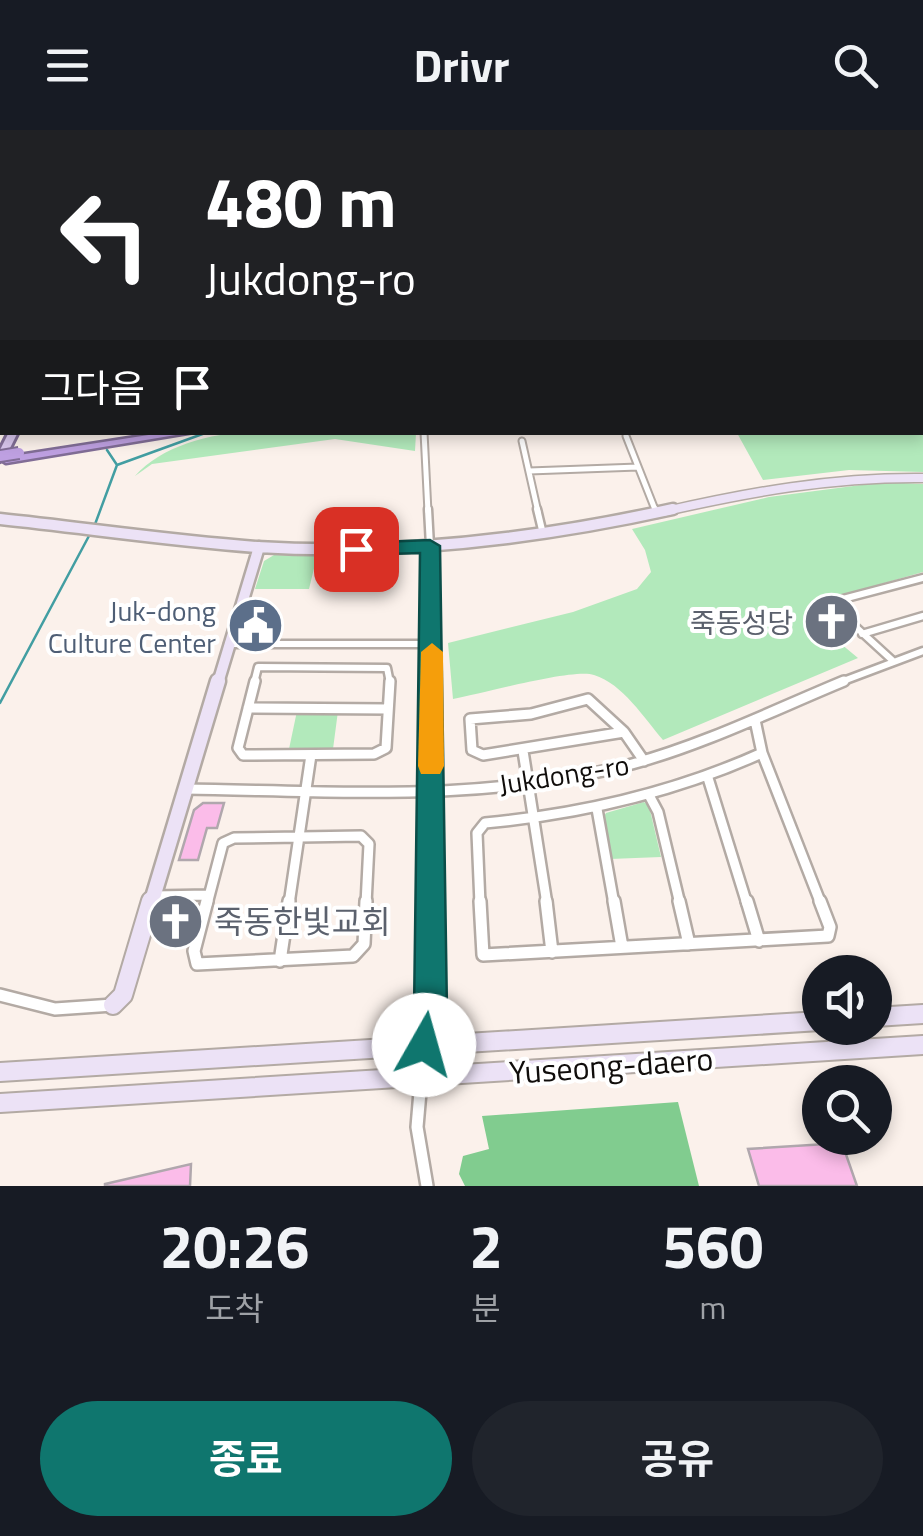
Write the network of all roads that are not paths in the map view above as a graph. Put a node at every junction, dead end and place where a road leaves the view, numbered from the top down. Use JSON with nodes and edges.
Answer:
{"nodes":[{"id":1,"x":158,"y":435,"type":"edge"},
{"id":2,"x":424,"y":435,"type":"edge"},
{"id":3,"x":626,"y":436,"type":"dead end"},
{"id":4,"x":522,"y":441,"type":"dead end"},
{"id":5,"x":0,"y":456,"type":"edge"},
{"id":6,"x":638,"y":466,"type":"junction"},
{"id":7,"x":528,"y":470,"type":"junction"},
{"id":8,"x":923,"y":478,"type":"edge"},
{"id":9,"x":658,"y":514,"type":"junction"},
{"id":10,"x":0,"y":519,"type":"edge"},
{"id":11,"x":544,"y":536,"type":"junction"},
{"id":12,"x":430,"y":546,"type":"junction"},
{"id":13,"x":259,"y":547,"type":"junction"},
{"id":14,"x":923,"y":578,"type":"edge"},
{"id":15,"x":923,"y":616,"type":"edge"},
{"id":16,"x":862,"y":634,"type":"junction"},
{"id":17,"x":228,"y":644,"type":"junction"},
{"id":18,"x":329,"y":644,"type":"junction"},
{"id":19,"x":432,"y":644,"type":"junction"},
{"id":20,"x":923,"y":650,"type":"edge"},
{"id":21,"x":893,"y":661,"type":"junction"},
{"id":22,"x":325,"y":668,"type":"junction"},
{"id":23,"x":248,"y":708,"type":"junction"},
{"id":24,"x":388,"y":709,"type":"junction"},
{"id":25,"x":755,"y":720,"type":"junction"},
{"id":26,"x":624,"y":732,"type":"junction"},
{"id":27,"x":523,"y":751,"type":"junction"},
{"id":28,"x":762,"y":753,"type":"junction"},
{"id":29,"x":312,"y":756,"type":"junction"},
{"id":30,"x":644,"y":761,"type":"junction"},
{"id":31,"x":708,"y":778,"type":"junction"},
{"id":32,"x":529,"y":784,"type":"junction"},
{"id":33,"x":430,"y":788,"type":"junction"},
{"id":34,"x":185,"y":789,"type":"junction"},
{"id":35,"x":305,"y":790,"type":"junction"},
{"id":36,"x":650,"y":796,"type":"junction"},
{"id":37,"x":597,"y":809,"type":"junction"},
{"id":38,"x":537,"y":819,"type":"junction"},
{"id":39,"x":297,"y":838,"type":"junction"},
{"id":40,"x":154,"y":896,"type":"junction"},
{"id":41,"x":208,"y":896,"type":"junction"},
{"id":42,"x":759,"y":940,"type":"junction"},
{"id":43,"x":690,"y":944,"type":"junction"},
{"id":44,"x":622,"y":947,"type":"junction"},
{"id":45,"x":552,"y":952,"type":"junction"},
{"id":46,"x":280,"y":961,"type":"junction"},
{"id":47,"x":0,"y":994,"type":"edge"},
{"id":48,"x":114,"y":1005,"type":"joint"},
{"id":49,"x":923,"y":1014,"type":"edge"},
{"id":50,"x":892,"y":1016,"type":"edge"},
{"id":51,"x":802,"y":1021,"type":"edge"},
{"id":52,"x":424,"y":1045,"type":"junction"},
{"id":53,"x":923,"y":1045,"type":"edge"},
{"id":54,"x":0,"y":1072,"type":"edge"},
{"id":55,"x":419,"y":1078,"type":"junction"},
{"id":56,"x":0,"y":1103,"type":"edge"},
{"id":57,"x":427,"y":1186,"type":"edge"}],
"edges":[{"from":1,"to":5,"type":"highway","bridge":true},
{"from":2,"to":12,"type":"street"},
{"from":3,"to":6,"type":"street"},
{"from":4,"to":7,"type":"street"},
{"from":6,"to":7,"type":"street"},
{"from":6,"to":9,"type":"street"},
{"from":7,"to":11,"type":"street"},
{"from":8,"to":9,"type":"street"},
{"from":9,"to":11,"type":"street"},
{"from":10,"to":13,"type":"street"},
{"from":11,"to":12,"type":"street"},
{"from":12,"to":13,"type":"street"},
{"from":12,"to":19,"type":"street"},
{"from":13,"to":17,"type":"street"},
{"from":14,"to":16,"type":"street"},
{"from":15,"to":16,"type":"street"},
{"from":16,"to":21,"type":"street"},
{"from":17,"to":18,"type":"street"},
{"from":17,"to":34,"type":"street"},
{"from":18,"to":19,"type":"street"},
{"from":18,"to":22,"type":"street"},
{"from":19,"to":33,"type":"street"},
{"from":20,"to":21,"type":"street","name":"Jukdong-ro"},
{"from":21,"to":25,"type":"street","name":"Jukdong-ro"},
{"from":22,"to":23,"type":"street"},
{"from":22,"to":24,"type":"street"},
{"from":23,"to":24,"type":"street"},
{"from":23,"to":29,"type":"street"},
{"from":24,"to":29,"type":"street"},
{"from":25,"to":28,"type":"street"},
{"from":25,"to":30,"type":"street","name":"Jukdong-ro"},
{"from":26,"to":27,"type":"street"},
{"from":26,"to":27,"type":"street"},
{"from":26,"to":30,"type":"street"},
{"from":27,"to":32,"type":"street"},
{"from":28,"to":31,"type":"street"},
{"from":28,"to":42,"type":"street"},
{"from":29,"to":35,"type":"street"},
{"from":30,"to":32,"type":"street","name":"Jukdong-ro"},
{"from":31,"to":36,"type":"street"},
{"from":31,"to":42,"type":"street"},
{"from":32,"to":33,"type":"street","name":"Jukdong-ro"},
{"from":32,"to":38,"type":"street"},
{"from":33,"to":35,"type":"street","name":"Jukdong-ro"},
{"from":33,"to":52,"type":"street"},
{"from":34,"to":35,"type":"street","name":"Jukdong-ro"},
{"from":34,"to":40,"type":"street"},
{"from":35,"to":39,"type":"street"},
{"from":36,"to":37,"type":"street"},
{"from":36,"to":43,"type":"street"},
{"from":37,"to":38,"type":"street"},
{"from":37,"to":44,"type":"street"},
{"from":38,"to":45,"type":"street"},
{"from":38,"to":45,"type":"street"},
{"from":39,"to":41,"type":"street"},
{"from":39,"to":46,"type":"street"},
{"from":39,"to":46,"type":"street"},
{"from":40,"to":41,"type":"street"},
{"from":40,"to":48,"type":"street"},
{"from":41,"to":46,"type":"street"},
{"from":42,"to":43,"type":"street"},
{"from":43,"to":44,"type":"street"},
{"from":44,"to":45,"type":"street"},
{"from":47,"to":48,"type":"street"},
{"from":49,"to":50,"type":"street"},
{"from":51,"to":52,"type":"street","name":"Yuseong-daero"},
{"from":52,"to":54,"type":"street","name":"Yuseong-daero"},
{"from":52,"to":55,"type":"street"},
{"from":53,"to":55,"type":"street","name":"Yuseong-daero"},
{"from":55,"to":56,"type":"street","name":"Yuseong-daero"},
{"from":55,"to":57,"type":"street"}]}
